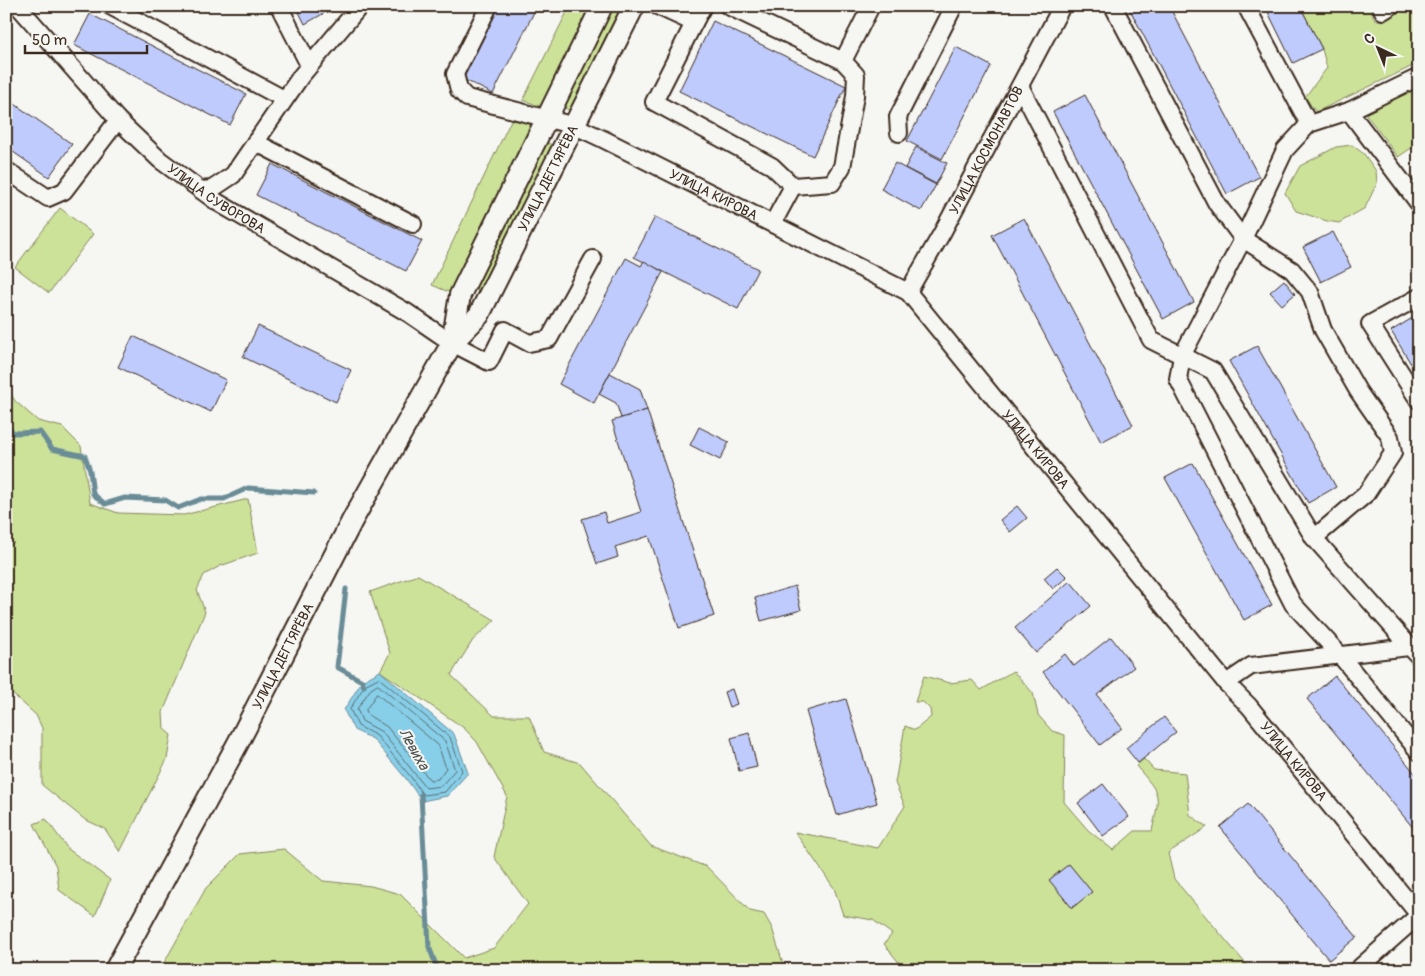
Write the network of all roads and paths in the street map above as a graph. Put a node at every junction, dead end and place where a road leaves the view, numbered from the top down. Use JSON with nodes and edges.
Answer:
{"nodes":[{"id":1,"x":18,"y":6,"type":"edge"},
{"id":2,"x":110,"y":6,"type":"edge"},
{"id":3,"x":279,"y":6,"type":"edge"},
{"id":4,"x":360,"y":6,"type":"edge"},
{"id":5,"x":489,"y":6,"type":"edge"},
{"id":6,"x":602,"y":6,"type":"edge"},
{"id":7,"x":634,"y":6,"type":"edge"},
{"id":8,"x":657,"y":6,"type":"edge"},
{"id":9,"x":703,"y":6,"type":"edge"},
{"id":10,"x":728,"y":6,"type":"edge"},
{"id":11,"x":871,"y":6,"type":"edge"},
{"id":12,"x":954,"y":6,"type":"edge"},
{"id":13,"x":1062,"y":6,"type":"edge"},
{"id":14,"x":1113,"y":6,"type":"edge"},
{"id":15,"x":1246,"y":6,"type":"edge"},
{"id":16,"x":1381,"y":6,"type":"edge"},
{"id":17,"x":1392,"y":6,"type":"edge"},
{"id":18,"x":694,"y":23,"type":"junction"},
{"id":19,"x":843,"y":61,"type":"junction"},
{"id":20,"x":309,"y":65,"type":"junction"},
{"id":21,"x":1419,"y":77,"type":"edge"},
{"id":22,"x":1020,"y":86,"type":"junction"},
{"id":23,"x":284,"y":99,"type":"junction"},
{"id":24,"x":1349,"y":111,"type":"junction"},
{"id":25,"x":547,"y":119,"type":"junction"},
{"id":26,"x":118,"y":120,"type":"junction"},
{"id":27,"x":1309,"y":124,"type":"junction"},
{"id":28,"x":575,"y":126,"type":"junction"},
{"id":29,"x":899,"y":133,"type":"dead end"},
{"id":30,"x":255,"y":142,"type":"junction"},
{"id":31,"x":6,"y":170,"type":"edge"},
{"id":32,"x":793,"y":186,"type":"junction"},
{"id":33,"x":201,"y":190,"type":"junction"},
{"id":34,"x":1419,"y":204,"type":"edge"},
{"id":35,"x":773,"y":223,"type":"junction"},
{"id":36,"x":413,"y":224,"type":"dead end"},
{"id":37,"x":1243,"y":239,"type":"junction"},
{"id":38,"x":593,"y":259,"type":"dead end"},
{"id":39,"x":908,"y":292,"type":"junction"},
{"id":40,"x":1419,"y":296,"type":"edge"},
{"id":41,"x":452,"y":343,"type":"junction"},
{"id":42,"x":1182,"y":356,"type":"junction"},
{"id":43,"x":1419,"y":401,"type":"edge"},
{"id":44,"x":1314,"y":538,"type":"junction"},
{"id":45,"x":1416,"y":650,"type":"edge"},
{"id":46,"x":1339,"y":654,"type":"junction"},
{"id":47,"x":1226,"y":683,"type":"junction"},
{"id":48,"x":1419,"y":752,"type":"edge"},
{"id":49,"x":1419,"y":915,"type":"edge"},
{"id":50,"x":115,"y":970,"type":"edge"},
{"id":51,"x":1356,"y":970,"type":"edge"}],
"edges":[{"from":1,"to":26,"type":"street","name":"УЛИЦА СУВОРОВА"},
{"from":2,"to":23,"type":"street"},
{"from":3,"to":20,"type":"street"},
{"from":4,"to":20,"type":"street"},
{"from":5,"to":25,"type":"street","name":"УЛИЦА КИРОВА"},
{"from":6,"to":25,"type":"main road","name":"УЛИЦА ДЕГТЯРЁВА"},
{"from":7,"to":28,"type":"main road","name":"УЛИЦА ДЕГТЯРЁВА"},
{"from":8,"to":18,"type":"street"},
{"from":9,"to":18,"type":"street"},
{"from":10,"to":19,"type":"street"},
{"from":11,"to":19,"type":"street"},
{"from":12,"to":29,"type":"street"},
{"from":13,"to":22,"type":"street","name":"УЛИЦА КОСМОНАВТОВ"},
{"from":14,"to":37,"type":"street"},
{"from":15,"to":27,"type":"street"},
{"from":16,"to":17,"type":"street"},
{"from":18,"to":32,"type":"street"},
{"from":19,"to":32,"type":"street"},
{"from":20,"to":23,"type":"street"},
{"from":21,"to":24,"type":"street"},
{"from":22,"to":39,"type":"street","name":"УЛИЦА КОСМОНАВТОВ"},
{"from":22,"to":42,"type":"street"},
{"from":23,"to":30,"type":"street"},
{"from":24,"to":27,"type":"street"},
{"from":24,"to":34,"type":"street"},
{"from":25,"to":28,"type":"street","name":"УЛИЦА КИРОВА"},
{"from":25,"to":41,"type":"main road","name":"УЛИЦА ДЕГТЯРЁВА"},
{"from":26,"to":31,"type":"street"},
{"from":26,"to":33,"type":"street","name":"УЛИЦА СУВОРОВА"},
{"from":27,"to":37,"type":"street"},
{"from":28,"to":35,"type":"street","name":"УЛИЦА КИРОВА"},
{"from":28,"to":41,"type":"main road","name":"УЛИЦА ДЕГТЯРЁВА"},
{"from":30,"to":33,"type":"street"},
{"from":30,"to":36,"type":"street"},
{"from":32,"to":35,"type":"street"},
{"from":33,"to":41,"type":"street","name":"УЛИЦА СУВОРОВА"},
{"from":35,"to":39,"type":"street","name":"УЛИЦА КИРОВА"},
{"from":37,"to":42,"type":"street"},
{"from":37,"to":44,"type":"street"},
{"from":38,"to":41,"type":"street","name":"УЛИЦА СУВОРОВА"},
{"from":39,"to":47,"type":"street","name":"УЛИЦА КИРОВА"},
{"from":40,"to":43,"type":"street"},
{"from":41,"to":50,"type":"main road","name":"УЛИЦА ДЕГТЯРЁВА"},
{"from":42,"to":44,"type":"street"},
{"from":42,"to":46,"type":"street"},
{"from":44,"to":45,"type":"street"},
{"from":45,"to":46,"type":"street"},
{"from":46,"to":47,"type":"street"},
{"from":46,"to":48,"type":"street"},
{"from":47,"to":49,"type":"street","name":"УЛИЦА КИРОВА"},
{"from":49,"to":51,"type":"street"}]}
